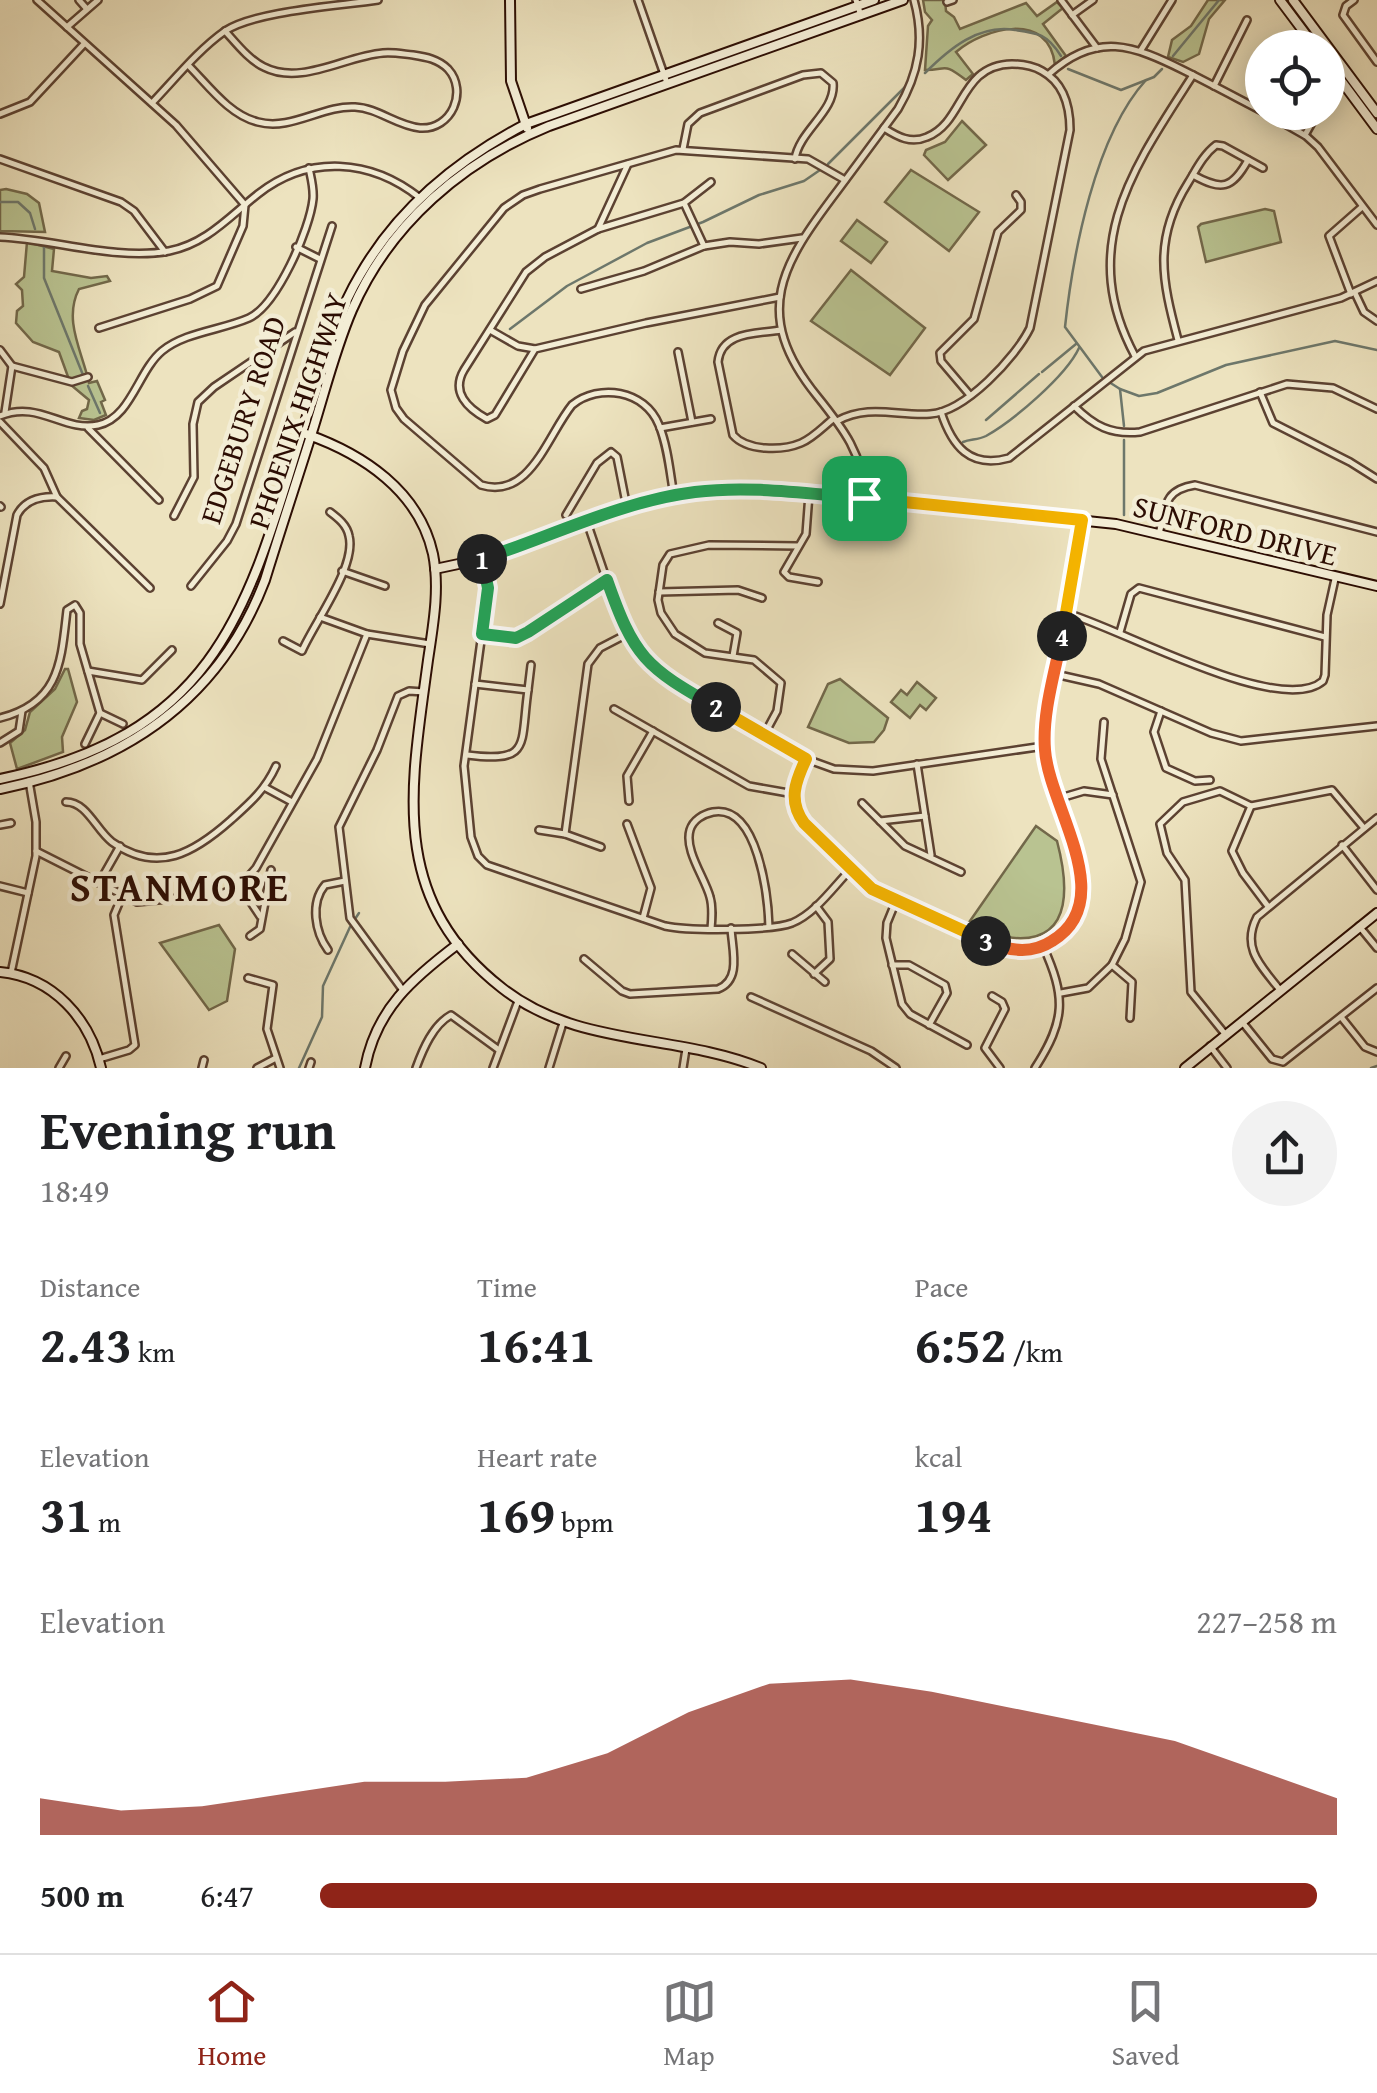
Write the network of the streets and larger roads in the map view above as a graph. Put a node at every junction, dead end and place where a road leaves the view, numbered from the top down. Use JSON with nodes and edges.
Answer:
{"nodes":[{"id":1,"x":38,"y":0,"type":"edge"},
{"id":2,"x":79,"y":0,"type":"edge"},
{"id":3,"x":98,"y":0,"type":"edge"},
{"id":4,"x":378,"y":0,"type":"edge"},
{"id":5,"x":510,"y":0,"type":"edge"},
{"id":6,"x":638,"y":0,"type":"edge"},
{"id":7,"x":874,"y":0,"type":"edge"},
{"id":8,"x":903,"y":0,"type":"edge"},
{"id":9,"x":914,"y":0,"type":"edge"},
{"id":10,"x":1061,"y":0,"type":"edge"},
{"id":11,"x":1093,"y":0,"type":"edge"},
{"id":12,"x":1172,"y":0,"type":"edge"},
{"id":13,"x":1280,"y":0,"type":"edge"},
{"id":14,"x":1293,"y":0,"type":"edge"},
{"id":15,"x":1354,"y":0,"type":"edge"},
{"id":16,"x":858,"y":7,"type":"edge"},
{"id":17,"x":86,"y":8,"type":"junction"},
{"id":18,"x":1072,"y":14,"type":"junction"},
{"id":19,"x":1247,"y":20,"type":"dead end"},
{"id":20,"x":67,"y":27,"type":"junction"},
{"id":21,"x":1302,"y":30,"type":"edge"},
{"id":22,"x":225,"y":31,"type":"junction"},
{"id":23,"x":85,"y":43,"type":"junction"},
{"id":24,"x":1098,"y":48,"type":"junction"},
{"id":25,"x":1141,"y":50,"type":"junction"},
{"id":26,"x":1377,"y":62,"type":"edge"},
{"id":27,"x":188,"y":65,"type":"junction"},
{"id":28,"x":1048,"y":75,"type":"junction"},
{"id":29,"x":1193,"y":75,"type":"junction"},
{"id":30,"x":666,"y":79,"type":"junction"},
{"id":31,"x":1214,"y":86,"type":"junction"},
{"id":32,"x":1345,"y":87,"type":"edge"},
{"id":33,"x":152,"y":102,"type":"junction"},
{"id":34,"x":1245,"y":102,"type":"edge"},
{"id":35,"x":1377,"y":113,"type":"edge"},
{"id":36,"x":0,"y":114,"type":"edge"},
{"id":37,"x":884,"y":128,"type":"junction"},
{"id":38,"x":528,"y":129,"type":"junction"},
{"id":39,"x":1377,"y":129,"type":"edge"},
{"id":40,"x":1296,"y":130,"type":"edge"},
{"id":41,"x":1308,"y":130,"type":"edge"},
{"id":42,"x":1305,"y":135,"type":"junction"},
{"id":43,"x":684,"y":150,"type":"junction"},
{"id":44,"x":0,"y":159,"type":"edge"},
{"id":45,"x":795,"y":159,"type":"junction"},
{"id":46,"x":1248,"y":160,"type":"junction"},
{"id":47,"x":629,"y":162,"type":"junction"},
{"id":48,"x":309,"y":168,"type":"junction"},
{"id":49,"x":1263,"y":168,"type":"dead end"},
{"id":50,"x":1193,"y":175,"type":"junction"},
{"id":51,"x":845,"y":180,"type":"junction"},
{"id":52,"x":712,"y":182,"type":"dead end"},
{"id":53,"x":1016,"y":195,"type":"dead end"},
{"id":54,"x":423,"y":201,"type":"junction"},
{"id":55,"x":684,"y":203,"type":"junction"},
{"id":56,"x":246,"y":205,"type":"junction"},
{"id":57,"x":1362,"y":207,"type":"junction"},
{"id":58,"x":1377,"y":225,"type":"edge"},
{"id":59,"x":332,"y":226,"type":"dead end"},
{"id":60,"x":598,"y":229,"type":"junction"},
{"id":61,"x":0,"y":237,"type":"edge"},
{"id":62,"x":802,"y":238,"type":"junction"},
{"id":63,"x":704,"y":246,"type":"junction"},
{"id":64,"x":296,"y":247,"type":"junction"},
{"id":65,"x":164,"y":252,"type":"junction"},
{"id":66,"x":320,"y":259,"type":"junction"},
{"id":67,"x":1377,"y":281,"type":"edge"},
{"id":68,"x":582,"y":289,"type":"dead end"},
{"id":69,"x":1353,"y":293,"type":"junction"},
{"id":70,"x":780,"y":298,"type":"junction"},
{"id":71,"x":1377,"y":322,"type":"edge"},
{"id":72,"x":99,"y":328,"type":"dead end"},
{"id":73,"x":297,"y":330,"type":"junction"},
{"id":74,"x":490,"y":330,"type":"junction"},
{"id":75,"x":782,"y":330,"type":"junction"},
{"id":76,"x":1178,"y":340,"type":"junction"},
{"id":77,"x":534,"y":349,"type":"junction"},
{"id":78,"x":0,"y":350,"type":"edge"},
{"id":79,"x":678,"y":352,"type":"dead end"},
{"id":80,"x":1135,"y":356,"type":"junction"},
{"id":81,"x":12,"y":366,"type":"junction"},
{"id":82,"x":88,"y":377,"type":"dead end"},
{"id":83,"x":1260,"y":392,"type":"junction"},
{"id":84,"x":970,"y":394,"type":"junction"},
{"id":85,"x":1074,"y":406,"type":"junction"},
{"id":86,"x":1377,"y":409,"type":"edge"},
{"id":87,"x":940,"y":412,"type":"junction"},
{"id":88,"x":2,"y":417,"type":"edge"},
{"id":89,"x":711,"y":419,"type":"dead end"},
{"id":90,"x":835,"y":420,"type":"junction"},
{"id":91,"x":692,"y":422,"type":"junction"},
{"id":92,"x":86,"y":426,"type":"junction"},
{"id":93,"x":660,"y":428,"type":"junction"},
{"id":94,"x":306,"y":434,"type":"junction"},
{"id":95,"x":1377,"y":479,"type":"edge"},
{"id":96,"x":809,"y":494,"type":"junction"},
{"id":97,"x":674,"y":496,"type":"junction"},
{"id":98,"x":57,"y":497,"type":"junction"},
{"id":99,"x":864,"y":498,"type":"junction"},
{"id":100,"x":159,"y":500,"type":"dead end"},
{"id":101,"x":627,"y":508,"type":"junction"},
{"id":102,"x":330,"y":512,"type":"dead end"},
{"id":103,"x":566,"y":515,"type":"dead end"},
{"id":104,"x":174,"y":516,"type":"dead end"},
{"id":105,"x":1082,"y":520,"type":"junction"},
{"id":106,"x":587,"y":522,"type":"junction"},
{"id":107,"x":1377,"y":532,"type":"edge"},
{"id":108,"x":1158,"y":534,"type":"junction"},
{"id":109,"x":798,"y":546,"type":"junction"},
{"id":110,"x":482,"y":559,"type":"junction"},
{"id":111,"x":435,"y":569,"type":"junction"},
{"id":112,"x":342,"y":571,"type":"junction"},
{"id":113,"x":1335,"y":579,"type":"junction"},
{"id":114,"x":607,"y":580,"type":"junction"},
{"id":115,"x":818,"y":582,"type":"dead end"},
{"id":116,"x":190,"y":586,"type":"dead end"},
{"id":117,"x":385,"y":586,"type":"dead end"},
{"id":118,"x":1377,"y":586,"type":"edge"},
{"id":119,"x":150,"y":588,"type":"dead end"},
{"id":120,"x":658,"y":592,"type":"junction"},
{"id":121,"x":762,"y":598,"type":"dead end"},
{"id":122,"x":0,"y":604,"type":"edge"},
{"id":123,"x":1066,"y":612,"type":"junction"},
{"id":124,"x":320,"y":617,"type":"junction"},
{"id":125,"x":718,"y":623,"type":"dead end"},
{"id":126,"x":65,"y":625,"type":"junction"},
{"id":127,"x":79,"y":626,"type":"junction"},
{"id":128,"x":1120,"y":632,"type":"junction"},
{"id":129,"x":367,"y":634,"type":"junction"},
{"id":130,"x":482,"y":634,"type":"junction"},
{"id":131,"x":627,"y":634,"type":"junction"},
{"id":132,"x":1326,"y":637,"type":"junction"},
{"id":133,"x":283,"y":641,"type":"dead end"},
{"id":134,"x":430,"y":644,"type":"junction"},
{"id":135,"x":172,"y":650,"type":"dead end"},
{"id":136,"x":733,"y":656,"type":"junction"},
{"id":137,"x":531,"y":666,"type":"dead end"},
{"id":138,"x":88,"y":671,"type":"junction"},
{"id":139,"x":1055,"y":674,"type":"junction"},
{"id":140,"x":475,"y":684,"type":"junction"},
{"id":141,"x":528,"y":690,"type":"junction"},
{"id":142,"x":424,"y":692,"type":"junction"},
{"id":143,"x":614,"y":709,"type":"dead end"},
{"id":144,"x":22,"y":711,"type":"junction"},
{"id":145,"x":1160,"y":711,"type":"junction"},
{"id":146,"x":100,"y":712,"type":"junction"},
{"id":147,"x":0,"y":718,"type":"edge"},
{"id":148,"x":1104,"y":722,"type":"dead end"},
{"id":149,"x":123,"y":724,"type":"dead end"},
{"id":150,"x":1377,"y":726,"type":"edge"},
{"id":151,"x":653,"y":731,"type":"junction"},
{"id":152,"x":764,"y":736,"type":"junction"},
{"id":153,"x":0,"y":743,"type":"edge"},
{"id":154,"x":85,"y":744,"type":"dead end"},
{"id":155,"x":1045,"y":746,"type":"junction"},
{"id":156,"x":466,"y":755,"type":"junction"},
{"id":157,"x":806,"y":759,"type":"junction"},
{"id":158,"x":917,"y":764,"type":"junction"},
{"id":159,"x":276,"y":766,"type":"dead end"},
{"id":160,"x":28,"y":778,"type":"junction"},
{"id":161,"x":0,"y":779,"type":"edge"},
{"id":162,"x":1210,"y":780,"type":"dead end"},
{"id":163,"x":266,"y":788,"type":"junction"},
{"id":164,"x":0,"y":789,"type":"edge"},
{"id":165,"x":794,"y":794,"type":"junction"},
{"id":166,"x":1114,"y":795,"type":"junction"},
{"id":167,"x":1057,"y":799,"type":"junction"},
{"id":168,"x":629,"y":801,"type":"dead end"},
{"id":169,"x":66,"y":802,"type":"dead end"},
{"id":170,"x":292,"y":802,"type":"junction"},
{"id":171,"x":862,"y":803,"type":"dead end"},
{"id":172,"x":1251,"y":806,"type":"junction"},
{"id":173,"x":925,"y":816,"type":"junction"},
{"id":174,"x":1377,"y":818,"type":"edge"},
{"id":175,"x":880,"y":820,"type":"junction"},
{"id":176,"x":12,"y":823,"type":"dead end"},
{"id":177,"x":627,"y":824,"type":"dead end"},
{"id":178,"x":0,"y":825,"type":"edge"},
{"id":179,"x":1364,"y":828,"type":"junction"},
{"id":180,"x":539,"y":830,"type":"dead end"},
{"id":181,"x":565,"y":834,"type":"junction"},
{"id":182,"x":1342,"y":845,"type":"junction"},
{"id":183,"x":120,"y":846,"type":"junction"},
{"id":184,"x":601,"y":847,"type":"dead end"},
{"id":185,"x":36,"y":851,"type":"junction"},
{"id":186,"x":932,"y":857,"type":"junction"},
{"id":187,"x":851,"y":868,"type":"junction"},
{"id":188,"x":271,"y":870,"type":"dead end"},
{"id":189,"x":961,"y":872,"type":"dead end"},
{"id":190,"x":345,"y":881,"type":"junction"},
{"id":191,"x":99,"y":884,"type":"junction"},
{"id":192,"x":0,"y":886,"type":"edge"},
{"id":193,"x":240,"y":886,"type":"junction"},
{"id":194,"x":1377,"y":890,"type":"edge"},
{"id":195,"x":28,"y":893,"type":"junction"},
{"id":196,"x":122,"y":896,"type":"junction"},
{"id":197,"x":896,"y":901,"type":"junction"},
{"id":198,"x":1267,"y":905,"type":"junction"},
{"id":199,"x":816,"y":906,"type":"junction"},
{"id":200,"x":1377,"y":913,"type":"edge"},
{"id":201,"x":643,"y":918,"type":"junction"},
{"id":202,"x":262,"y":919,"type":"junction"},
{"id":203,"x":769,"y":926,"type":"junction"},
{"id":204,"x":1360,"y":926,"type":"junction"},
{"id":205,"x":712,"y":928,"type":"junction"},
{"id":206,"x":731,"y":928,"type":"junction"},
{"id":207,"x":250,"y":936,"type":"dead end"},
{"id":208,"x":458,"y":944,"type":"junction"},
{"id":209,"x":1043,"y":946,"type":"junction"},
{"id":210,"x":1377,"y":948,"type":"edge"},
{"id":211,"x":328,"y":950,"type":"dead end"},
{"id":212,"x":794,"y":955,"type":"dead end"},
{"id":213,"x":584,"y":958,"type":"dead end"},
{"id":214,"x":1112,"y":965,"type":"junction"},
{"id":215,"x":892,"y":966,"type":"junction"},
{"id":216,"x":0,"y":972,"type":"edge"},
{"id":217,"x":12,"y":973,"type":"junction"},
{"id":218,"x":814,"y":974,"type":"junction"},
{"id":219,"x":248,"y":978,"type":"dead end"},
{"id":220,"x":823,"y":981,"type":"dead end"},
{"id":221,"x":1377,"y":988,"type":"edge"},
{"id":222,"x":402,"y":989,"type":"junction"},
{"id":223,"x":1280,"y":990,"type":"junction"},
{"id":224,"x":1061,"y":993,"type":"junction"},
{"id":225,"x":992,"y":996,"type":"dead end"},
{"id":226,"x":751,"y":998,"type":"dead end"},
{"id":227,"x":519,"y":1000,"type":"junction"},
{"id":228,"x":1341,"y":1017,"type":"junction"},
{"id":229,"x":1130,"y":1018,"type":"dead end"},
{"id":230,"x":1242,"y":1021,"type":"junction"},
{"id":231,"x":563,"y":1022,"type":"junction"},
{"id":232,"x":929,"y":1026,"type":"junction"},
{"id":233,"x":1225,"y":1034,"type":"junction"},
{"id":234,"x":967,"y":1045,"type":"dead end"},
{"id":235,"x":686,"y":1046,"type":"junction"},
{"id":236,"x":1210,"y":1046,"type":"junction"},
{"id":237,"x":499,"y":1050,"type":"junction"},
{"id":238,"x":1377,"y":1052,"type":"edge"},
{"id":239,"x":66,"y":1056,"type":"dead end"},
{"id":240,"x":277,"y":1058,"type":"junction"},
{"id":241,"x":100,"y":1064,"type":"edge"},
{"id":242,"x":59,"y":1068,"type":"edge"},
{"id":243,"x":256,"y":1068,"type":"edge"},
{"id":244,"x":280,"y":1068,"type":"edge"},
{"id":245,"x":364,"y":1068,"type":"edge"},
{"id":246,"x":416,"y":1068,"type":"edge"},
{"id":247,"x":493,"y":1068,"type":"edge"},
{"id":248,"x":549,"y":1068,"type":"edge"},
{"id":249,"x":683,"y":1068,"type":"edge"},
{"id":250,"x":761,"y":1068,"type":"edge"},
{"id":251,"x":896,"y":1068,"type":"edge"},
{"id":252,"x":1000,"y":1068,"type":"edge"},
{"id":253,"x":1035,"y":1068,"type":"edge"},
{"id":254,"x":1185,"y":1068,"type":"edge"},
{"id":255,"x":1228,"y":1068,"type":"edge"}],
"edges":[{"from":1,"to":20,"type":"street"},
{"from":2,"to":17,"type":"street"},
{"from":3,"to":17,"type":"street"},
{"from":4,"to":22,"type":"street"},
{"from":5,"to":38,"type":"street"},
{"from":6,"to":30,"type":"street"},
{"from":7,"to":16,"type":"street","name":"PHOENIX HIGHWAY"},
{"from":8,"to":16,"type":"street","name":"PHOENIX HIGHWAY"},
{"from":9,"to":37,"type":"street"},
{"from":10,"to":18,"type":"street"},
{"from":11,"to":18,"type":"street"},
{"from":12,"to":25,"type":"street"},
{"from":13,"to":21,"type":"street"},
{"from":14,"to":35,"type":"street"},
{"from":15,"to":26,"type":"street"},
{"from":16,"to":30,"type":"street","name":"PHOENIX HIGHWAY"},
{"from":17,"to":20,"type":"street"},
{"from":18,"to":24,"type":"street"},
{"from":19,"to":31,"type":"street"},
{"from":20,"to":23,"type":"street"},
{"from":22,"to":27,"type":"street"},
{"from":22,"to":27,"type":"street"},
{"from":23,"to":33,"type":"street"},
{"from":23,"to":36,"type":"street"},
{"from":24,"to":25,"type":"street"},
{"from":24,"to":28,"type":"street"},
{"from":25,"to":29,"type":"street"},
{"from":27,"to":33,"type":"street"},
{"from":28,"to":37,"type":"street"},
{"from":28,"to":84,"type":"street"},
{"from":29,"to":31,"type":"street"},
{"from":29,"to":80,"type":"street"},
{"from":30,"to":38,"type":"street","name":"PHOENIX HIGHWAY"},
{"from":31,"to":34,"type":"street"},
{"from":32,"to":39,"type":"street"},
{"from":33,"to":56,"type":"street"},
{"from":37,"to":51,"type":"street"},
{"from":38,"to":54,"type":"street","name":"PHOENIX HIGHWAY"},
{"from":40,"to":42,"type":"street"},
{"from":41,"to":42,"type":"street"},
{"from":42,"to":57,"type":"street"},
{"from":43,"to":45,"type":"street"},
{"from":43,"to":45,"type":"street"},
{"from":43,"to":47,"type":"street"},
{"from":44,"to":65,"type":"street"},
{"from":45,"to":51,"type":"street"},
{"from":46,"to":49,"type":"street"},
{"from":46,"to":50,"type":"street"},
{"from":46,"to":50,"type":"street"},
{"from":47,"to":60,"type":"street"},
{"from":47,"to":93,"type":"street"},
{"from":48,"to":54,"type":"street"},
{"from":48,"to":56,"type":"street"},
{"from":48,"to":64,"type":"street"},
{"from":50,"to":76,"type":"street"},
{"from":51,"to":62,"type":"street"},
{"from":52,"to":55,"type":"street"},
{"from":53,"to":84,"type":"street"},
{"from":54,"to":94,"type":"street","name":"PHOENIX HIGHWAY"},
{"from":55,"to":60,"type":"street"},
{"from":55,"to":63,"type":"street"},
{"from":56,"to":65,"type":"street"},
{"from":56,"to":72,"type":"street"},
{"from":57,"to":58,"type":"street"},
{"from":57,"to":69,"type":"street"},
{"from":59,"to":66,"type":"street","name":"EDGEBURY ROAD"},
{"from":60,"to":74,"type":"street"},
{"from":61,"to":65,"type":"street"},
{"from":62,"to":63,"type":"street"},
{"from":62,"to":70,"type":"street"},
{"from":63,"to":68,"type":"street"},
{"from":64,"to":66,"type":"street"},
{"from":64,"to":92,"type":"street"},
{"from":66,"to":73,"type":"street","name":"EDGEBURY ROAD"},
{"from":67,"to":69,"type":"street"},
{"from":69,"to":71,"type":"street"},
{"from":69,"to":76,"type":"street"},
{"from":70,"to":75,"type":"street"},
{"from":70,"to":77,"type":"street"},
{"from":73,"to":104,"type":"street"},
{"from":73,"to":116,"type":"street","name":"EDGEBURY ROAD"},
{"from":74,"to":77,"type":"street"},
{"from":74,"to":77,"type":"street"},
{"from":75,"to":90,"type":"street"},
{"from":75,"to":90,"type":"street"},
{"from":76,"to":80,"type":"street"},
{"from":78,"to":81,"type":"street"},
{"from":79,"to":91,"type":"street"},
{"from":80,"to":85,"type":"street"},
{"from":81,"to":82,"type":"street"},
{"from":81,"to":88,"type":"street"},
{"from":83,"to":85,"type":"street"},
{"from":83,"to":86,"type":"street"},
{"from":83,"to":95,"type":"street"},
{"from":84,"to":87,"type":"street"},
{"from":85,"to":87,"type":"street"},
{"from":87,"to":90,"type":"street"},
{"from":88,"to":92,"type":"street"},
{"from":88,"to":98,"type":"street"},
{"from":89,"to":91,"type":"street"},
{"from":90,"to":99,"type":"street"},
{"from":91,"to":93,"type":"street"},
{"from":92,"to":100,"type":"street"},
{"from":93,"to":97,"type":"street"},
{"from":94,"to":111,"type":"street"},
{"from":94,"to":160,"type":"street","name":"PHOENIX HIGHWAY"},
{"from":96,"to":97,"type":"street","name":"SUNFORD DRIVE"},
{"from":96,"to":99,"type":"street","name":"SUNFORD DRIVE"},
{"from":96,"to":109,"type":"street"},
{"from":97,"to":101,"type":"street","name":"SUNFORD DRIVE"},
{"from":98,"to":119,"type":"street"},
{"from":98,"to":122,"type":"street"},
{"from":99,"to":105,"type":"street","name":"SUNFORD DRIVE"},
{"from":101,"to":103,"type":"street"},
{"from":101,"to":106,"type":"street","name":"SUNFORD DRIVE"},
{"from":102,"to":112,"type":"street"},
{"from":105,"to":108,"type":"street","name":"SUNFORD DRIVE"},
{"from":105,"to":123,"type":"street"},
{"from":106,"to":110,"type":"street","name":"SUNFORD DRIVE"},
{"from":106,"to":114,"type":"street"},
{"from":107,"to":108,"type":"street"},
{"from":108,"to":113,"type":"street","name":"SUNFORD DRIVE"},
{"from":109,"to":115,"type":"street"},
{"from":109,"to":120,"type":"street"},
{"from":110,"to":111,"type":"street","name":"SUNFORD DRIVE"},
{"from":110,"to":130,"type":"street"},
{"from":111,"to":134,"type":"street"},
{"from":112,"to":117,"type":"street"},
{"from":112,"to":124,"type":"street"},
{"from":113,"to":118,"type":"street","name":"SUNFORD DRIVE"},
{"from":113,"to":132,"type":"street"},
{"from":114,"to":130,"type":"street"},
{"from":114,"to":131,"type":"street"},
{"from":120,"to":121,"type":"street"},
{"from":120,"to":136,"type":"street"},
{"from":123,"to":128,"type":"street"},
{"from":123,"to":139,"type":"street"},
{"from":124,"to":129,"type":"street"},
{"from":124,"to":133,"type":"street"},
{"from":125,"to":136,"type":"street"},
{"from":126,"to":127,"type":"street"},
{"from":126,"to":127,"type":"street"},
{"from":126,"to":144,"type":"street"},
{"from":127,"to":138,"type":"street"},
{"from":128,"to":132,"type":"street"},
{"from":128,"to":132,"type":"street"},
{"from":129,"to":134,"type":"street"},
{"from":129,"to":170,"type":"street"},
{"from":130,"to":140,"type":"street"},
{"from":131,"to":152,"type":"street"},
{"from":131,"to":181,"type":"street"},
{"from":134,"to":142,"type":"street"},
{"from":135,"to":138,"type":"street"},
{"from":136,"to":152,"type":"street"},
{"from":137,"to":141,"type":"street"},
{"from":138,"to":146,"type":"street"},
{"from":139,"to":145,"type":"street"},
{"from":139,"to":155,"type":"street"},
{"from":140,"to":141,"type":"street"},
{"from":140,"to":156,"type":"street"},
{"from":141,"to":156,"type":"street"},
{"from":142,"to":190,"type":"street"},
{"from":142,"to":208,"type":"street"},
{"from":143,"to":151,"type":"street"},
{"from":144,"to":147,"type":"street"},
{"from":144,"to":153,"type":"street"},
{"from":145,"to":150,"type":"street"},
{"from":145,"to":162,"type":"street"},
{"from":146,"to":149,"type":"street"},
{"from":146,"to":154,"type":"street"},
{"from":148,"to":166,"type":"street"},
{"from":151,"to":165,"type":"street"},
{"from":151,"to":168,"type":"street"},
{"from":152,"to":157,"type":"street"},
{"from":155,"to":158,"type":"street"},
{"from":155,"to":167,"type":"street"},
{"from":156,"to":201,"type":"street"},
{"from":157,"to":158,"type":"street"},
{"from":157,"to":165,"type":"street"},
{"from":158,"to":173,"type":"street"},
{"from":159,"to":163,"type":"street"},
{"from":160,"to":161,"type":"street","name":"PHOENIX HIGHWAY"},
{"from":160,"to":164,"type":"street","name":"PHOENIX HIGHWAY"},
{"from":160,"to":185,"type":"street"},
{"from":163,"to":170,"type":"street"},
{"from":163,"to":183,"type":"street"},
{"from":165,"to":187,"type":"street"},
{"from":166,"to":167,"type":"street"},
{"from":166,"to":214,"type":"street"},
{"from":167,"to":209,"type":"street"},
{"from":169,"to":183,"type":"street"},
{"from":170,"to":193,"type":"street"},
{"from":171,"to":175,"type":"street"},
{"from":172,"to":179,"type":"street"},
{"from":172,"to":198,"type":"street"},
{"from":172,"to":233,"type":"street"},
{"from":173,"to":175,"type":"street"},
{"from":173,"to":186,"type":"street"},
{"from":174,"to":179,"type":"street"},
{"from":175,"to":186,"type":"street"},
{"from":176,"to":178,"type":"street"},
{"from":177,"to":201,"type":"street"},
{"from":179,"to":182,"type":"street"},
{"from":180,"to":181,"type":"street"},
{"from":181,"to":184,"type":"street"},
{"from":182,"to":194,"type":"street"},
{"from":182,"to":198,"type":"street"},
{"from":183,"to":191,"type":"street"},
{"from":185,"to":191,"type":"street"},
{"from":185,"to":195,"type":"street"},
{"from":186,"to":189,"type":"street"},
{"from":187,"to":197,"type":"street"},
{"from":187,"to":199,"type":"street"},
{"from":188,"to":202,"type":"street"},
{"from":190,"to":211,"type":"street"},
{"from":190,"to":222,"type":"street"},
{"from":191,"to":196,"type":"street"},
{"from":192,"to":195,"type":"street"},
{"from":193,"to":196,"type":"street"},
{"from":193,"to":202,"type":"street"},
{"from":195,"to":217,"type":"street"},
{"from":196,"to":241,"type":"street"},
{"from":197,"to":209,"type":"street"},
{"from":197,"to":215,"type":"street"},
{"from":198,"to":223,"type":"street"},
{"from":199,"to":203,"type":"street"},
{"from":199,"to":218,"type":"street"},
{"from":200,"to":204,"type":"street"},
{"from":201,"to":205,"type":"street"},
{"from":202,"to":207,"type":"street"},
{"from":203,"to":205,"type":"street"},
{"from":203,"to":206,"type":"street"},
{"from":204,"to":210,"type":"street"},
{"from":204,"to":223,"type":"street"},
{"from":205,"to":206,"type":"street"},
{"from":206,"to":213,"type":"street"},
{"from":208,"to":222,"type":"street"},
{"from":208,"to":227,"type":"street"},
{"from":209,"to":224,"type":"street"},
{"from":212,"to":218,"type":"street"},
{"from":214,"to":224,"type":"street"},
{"from":214,"to":229,"type":"street"},
{"from":215,"to":232,"type":"street"},
{"from":215,"to":232,"type":"street"},
{"from":216,"to":217,"type":"street"},
{"from":217,"to":241,"type":"street"},
{"from":218,"to":220,"type":"street"},
{"from":219,"to":240,"type":"street"},
{"from":221,"to":228,"type":"street"},
{"from":222,"to":245,"type":"street"},
{"from":223,"to":230,"type":"street"},
{"from":224,"to":253,"type":"street"},
{"from":225,"to":252,"type":"street"},
{"from":226,"to":251,"type":"street"},
{"from":227,"to":231,"type":"street"},
{"from":227,"to":237,"type":"street"},
{"from":228,"to":230,"type":"street"},
{"from":228,"to":238,"type":"street"},
{"from":230,"to":233,"type":"street"},
{"from":231,"to":235,"type":"street"},
{"from":231,"to":248,"type":"street"},
{"from":232,"to":234,"type":"street"},
{"from":233,"to":236,"type":"street"},
{"from":235,"to":249,"type":"street"},
{"from":235,"to":250,"type":"street"},
{"from":236,"to":254,"type":"street"},
{"from":236,"to":255,"type":"street"},
{"from":237,"to":246,"type":"street"},
{"from":237,"to":247,"type":"street"},
{"from":239,"to":242,"type":"street"},
{"from":240,"to":243,"type":"street"},
{"from":240,"to":244,"type":"street"}]}
